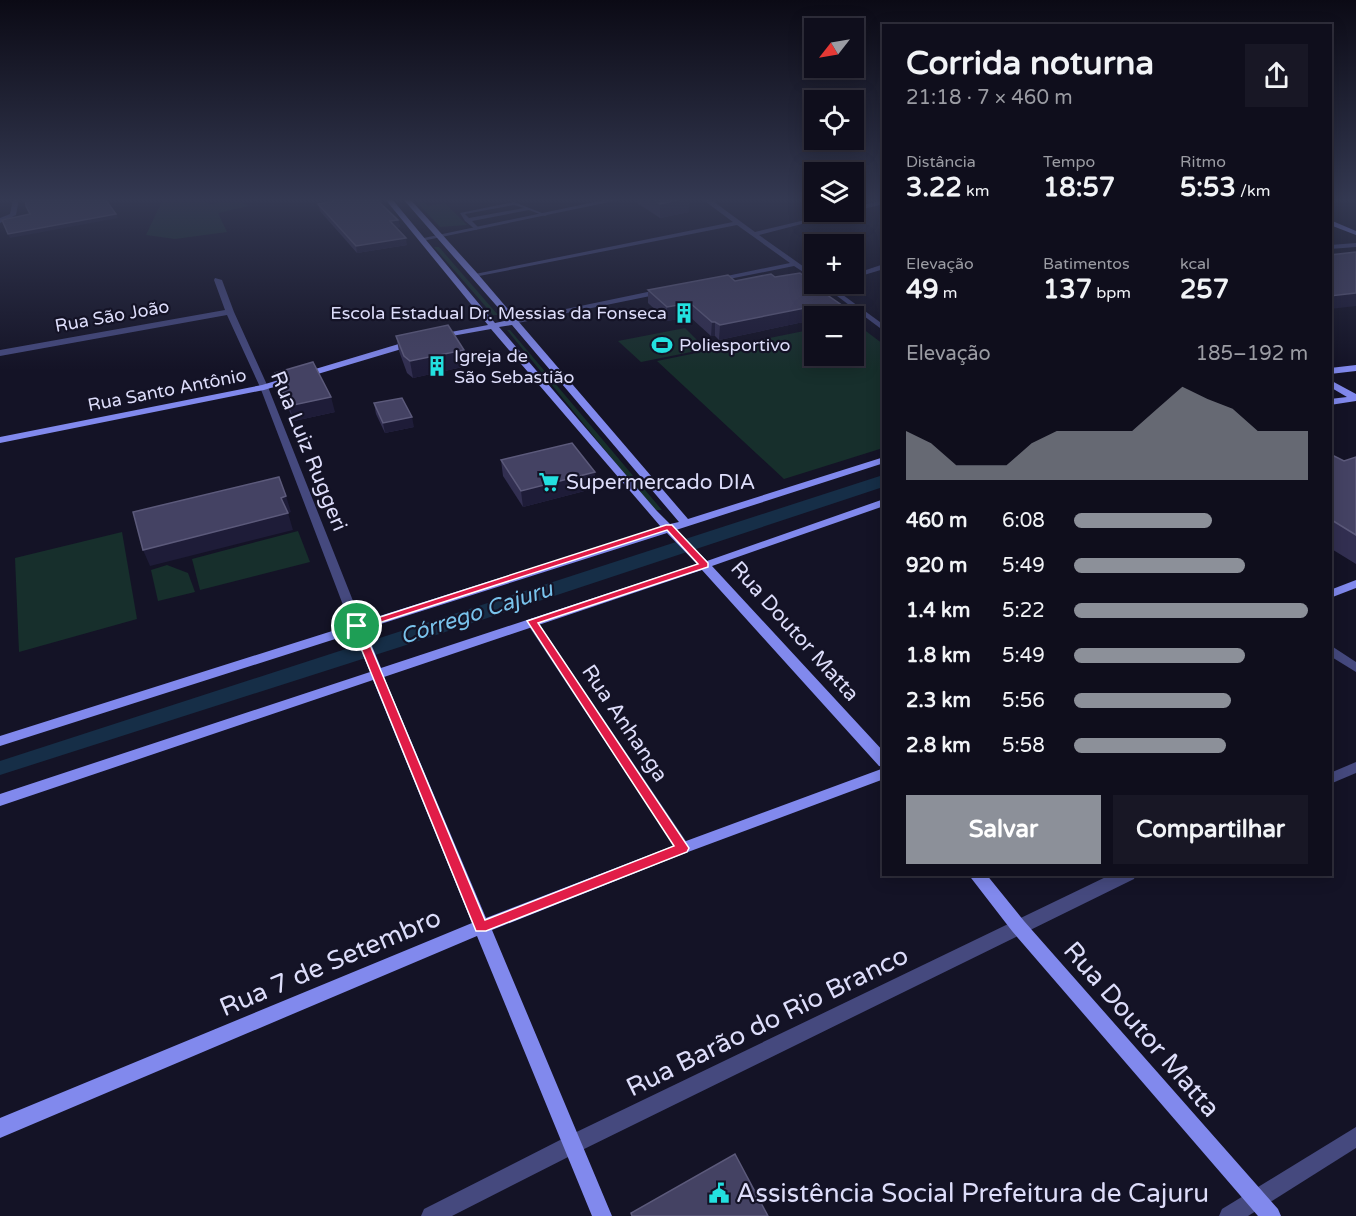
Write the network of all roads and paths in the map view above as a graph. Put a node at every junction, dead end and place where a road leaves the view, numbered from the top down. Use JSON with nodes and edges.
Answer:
{"nodes":[{"id":1,"x":436,"y":256,"type":"edge"},
{"id":2,"x":456,"y":256,"type":"edge"},
{"id":3,"x":572,"y":256,"type":"edge"},
{"id":4,"x":784,"y":256,"type":"edge"},
{"id":5,"x":795,"y":264,"type":"junction"},
{"id":6,"x":882,"y":267,"type":"edge"},
{"id":7,"x":804,"y":270,"type":"edge"},
{"id":8,"x":864,"y":273,"type":"edge"},
{"id":9,"x":474,"y":275,"type":"junction"},
{"id":10,"x":218,"y":280,"type":"dead end"},
{"id":11,"x":705,"y":283,"type":"edge"},
{"id":12,"x":671,"y":290,"type":"edge"},
{"id":13,"x":840,"y":294,"type":"edge"},
{"id":14,"x":230,"y":312,"type":"junction"},
{"id":15,"x":513,"y":322,"type":"junction"},
{"id":16,"x":493,"y":326,"type":"junction"},
{"id":17,"x":882,"y":327,"type":"edge"},
{"id":18,"x":428,"y":339,"type":"edge"},
{"id":19,"x":418,"y":342,"type":"edge"},
{"id":20,"x":513,"y":350,"type":"junction"},
{"id":21,"x":0,"y":353,"type":"edge"},
{"id":22,"x":463,"y":360,"type":"edge"},
{"id":23,"x":1356,"y":368,"type":"edge"},
{"id":24,"x":1332,"y":371,"type":"edge"},
{"id":25,"x":1332,"y":384,"type":"edge"},
{"id":26,"x":264,"y":387,"type":"junction"},
{"id":27,"x":1354,"y":397,"type":"edge"},
{"id":28,"x":1332,"y":402,"type":"edge"},
{"id":29,"x":0,"y":440,"type":"edge"},
{"id":30,"x":882,"y":461,"type":"edge"},
{"id":31,"x":882,"y":503,"type":"edge"},
{"id":32,"x":685,"y":522,"type":"junction"},
{"id":33,"x":669,"y":527,"type":"junction"},
{"id":34,"x":701,"y":561,"type":"junction"},
{"id":35,"x":1356,"y":584,"type":"edge"},
{"id":36,"x":1332,"y":593,"type":"edge"},
{"id":37,"x":532,"y":621,"type":"junction"},
{"id":38,"x":359,"y":632,"type":"junction"},
{"id":39,"x":1332,"y":650,"type":"edge"},
{"id":40,"x":375,"y":667,"type":"junction"},
{"id":41,"x":1356,"y":668,"type":"edge"},
{"id":42,"x":0,"y":741,"type":"edge"},
{"id":43,"x":882,"y":760,"type":"edge"},
{"id":44,"x":1356,"y":767,"type":"edge"},
{"id":45,"x":882,"y":774,"type":"edge"},
{"id":46,"x":1332,"y":778,"type":"edge"},
{"id":47,"x":0,"y":800,"type":"edge"},
{"id":48,"x":682,"y":848,"type":"junction"},
{"id":49,"x":978,"y":876,"type":"edge"},
{"id":50,"x":1124,"y":876,"type":"edge"},
{"id":51,"x":1018,"y":926,"type":"junction"},
{"id":52,"x":481,"y":927,"type":"junction"},
{"id":53,"x":0,"y":1128,"type":"edge"},
{"id":54,"x":1356,"y":1137,"type":"edge"},
{"id":55,"x":571,"y":1145,"type":"junction"},
{"id":56,"x":1256,"y":1199,"type":"junction"},
{"id":57,"x":431,"y":1216,"type":"edge"},
{"id":58,"x":602,"y":1216,"type":"edge"},
{"id":59,"x":1228,"y":1216,"type":"edge"},
{"id":60,"x":1271,"y":1216,"type":"edge"}],
"edges":[{"from":1,"to":16,"type":"main road","name":"Rua Doutor Matta"},
{"from":2,"to":9,"type":"main road"},
{"from":3,"to":9,"type":"street"},
{"from":4,"to":5,"type":"street"},
{"from":5,"to":7,"type":"street"},
{"from":5,"to":11,"type":"street"},
{"from":6,"to":8,"type":"street"},
{"from":9,"to":15,"type":"main road"},
{"from":10,"to":14,"type":"street","name":"Rua Luiz Ruggeri"},
{"from":12,"to":15,"type":"street"},
{"from":13,"to":17,"type":"street"},
{"from":14,"to":21,"type":"street","name":"Rua São João"},
{"from":14,"to":26,"type":"street","name":"Rua Luiz Ruggeri"},
{"from":15,"to":16,"type":"main road"},
{"from":15,"to":32,"type":"main road"},
{"from":16,"to":18,"type":"main road"},
{"from":16,"to":20,"type":"main road","name":"Rua Doutor Matta"},
{"from":19,"to":26,"type":"main road","name":"Rua Santo Antônio"},
{"from":20,"to":22,"type":"path"},
{"from":20,"to":33,"type":"main road","name":"Rua Doutor Matta"},
{"from":23,"to":24,"type":"main road"},
{"from":25,"to":27,"type":"main road"},
{"from":26,"to":29,"type":"main road","name":"Rua Santo Antônio"},
{"from":26,"to":38,"type":"street","name":"Rua Luiz Ruggeri"},
{"from":27,"to":28,"type":"main road"},
{"from":30,"to":32,"type":"main road"},
{"from":31,"to":34,"type":"main road"},
{"from":32,"to":33,"type":"main road"},
{"from":33,"to":34,"type":"main road","name":"Rua Doutor Matta"},
{"from":33,"to":38,"type":"main road"},
{"from":34,"to":37,"type":"main road"},
{"from":34,"to":43,"type":"main road","name":"Rua Doutor Matta"},
{"from":35,"to":36,"type":"main road"},
{"from":37,"to":40,"type":"main road"},
{"from":37,"to":48,"type":"street","name":"Rua Anhanga"},
{"from":38,"to":40,"type":"main road"},
{"from":38,"to":42,"type":"main road"},
{"from":39,"to":41,"type":"street"},
{"from":40,"to":47,"type":"main road"},
{"from":40,"to":52,"type":"main road"},
{"from":44,"to":46,"type":"street"},
{"from":45,"to":48,"type":"main road","name":"Rua 7 de Setembro"},
{"from":48,"to":52,"type":"main road","name":"Rua 7 de Setembro"},
{"from":49,"to":51,"type":"main road","name":"Rua Doutor Matta"},
{"from":50,"to":51,"type":"street","name":"Rua Barão do Rio Branco"},
{"from":51,"to":55,"type":"street","name":"Rua Barão do Rio Branco"},
{"from":51,"to":56,"type":"main road","name":"Rua Doutor Matta"},
{"from":52,"to":53,"type":"main road","name":"Rua 7 de Setembro"},
{"from":52,"to":55,"type":"main road"},
{"from":54,"to":56,"type":"street"},
{"from":55,"to":57,"type":"street","name":"Rua Barão do Rio Branco"},
{"from":55,"to":58,"type":"main road"},
{"from":56,"to":59,"type":"street"},
{"from":56,"to":60,"type":"main road","name":"Rua Doutor Matta"}]}
